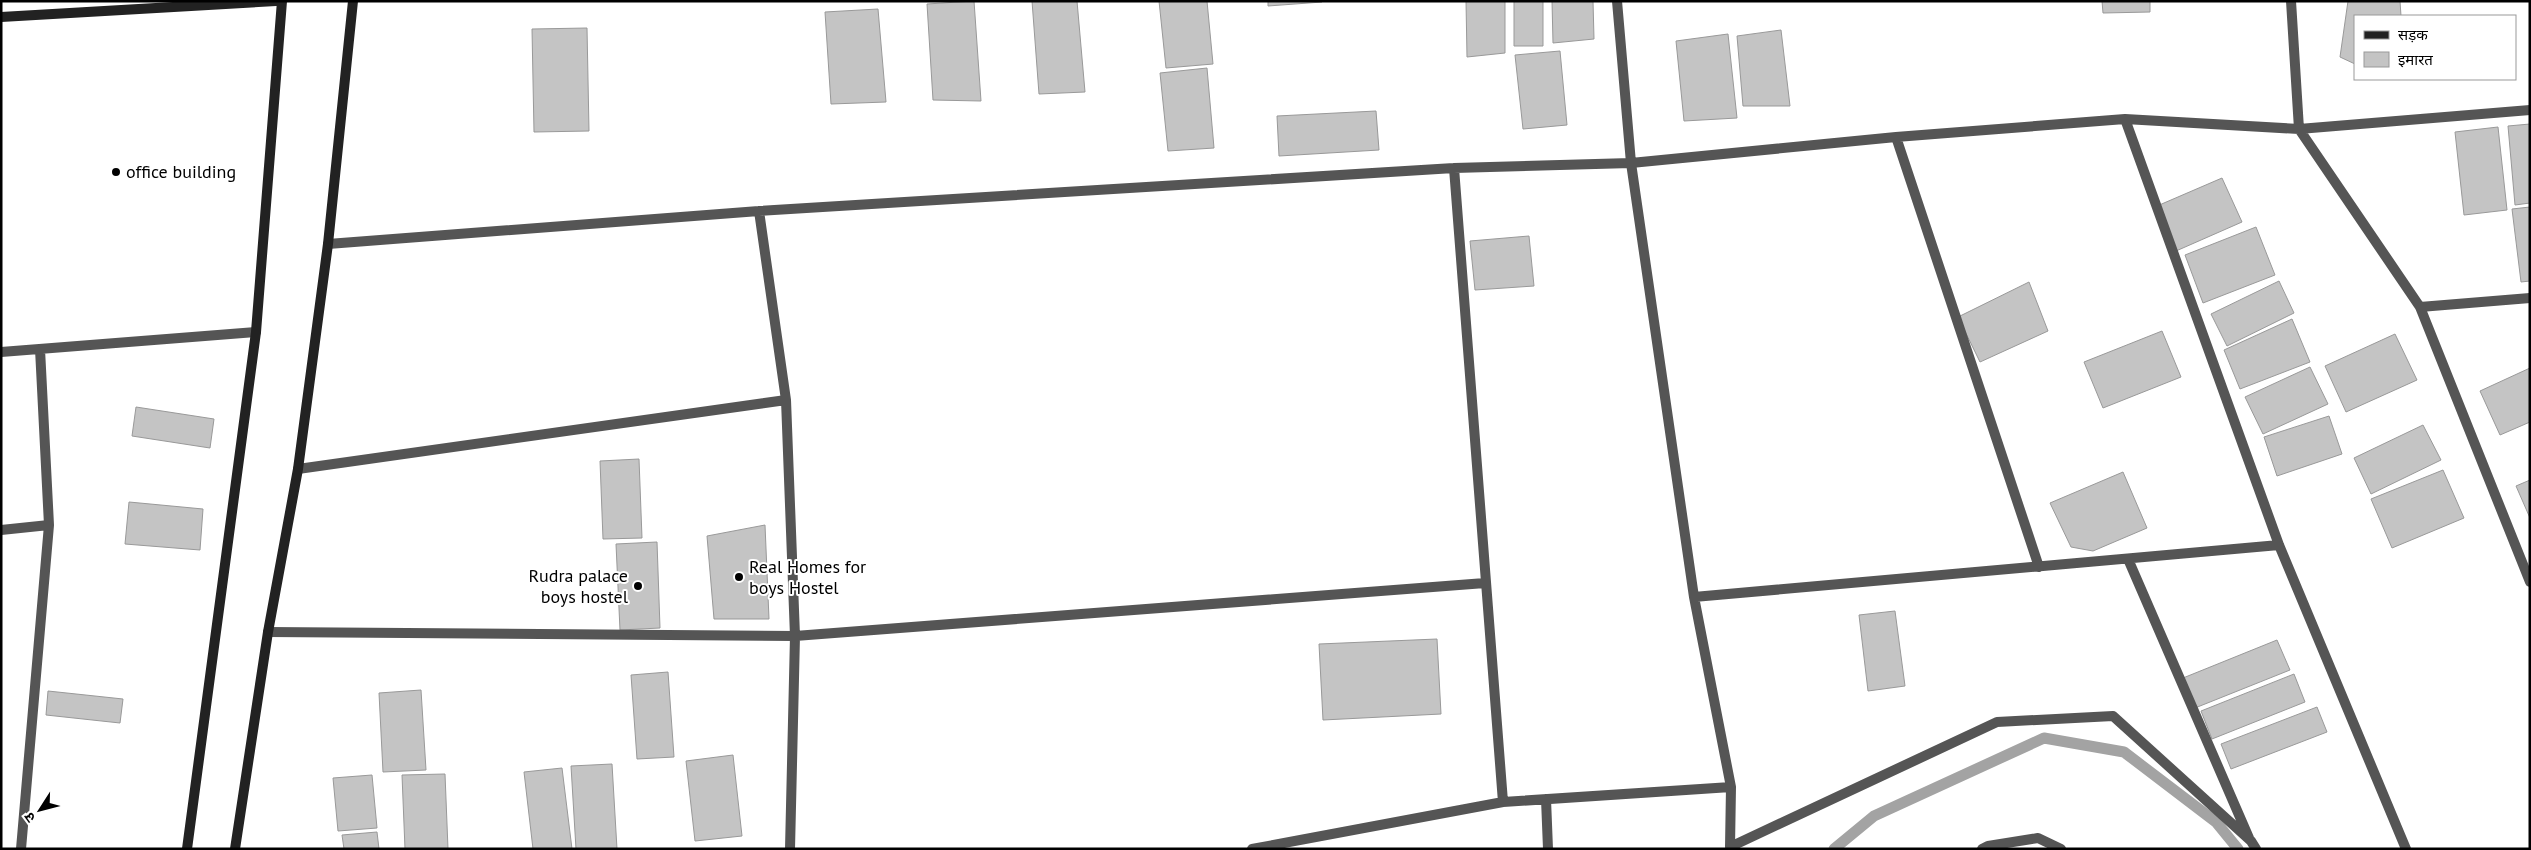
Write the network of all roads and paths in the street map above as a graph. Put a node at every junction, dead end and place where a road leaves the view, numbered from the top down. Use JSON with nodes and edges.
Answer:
{"nodes":[{"id":1,"x":276,"y":1,"type":"edge"},
{"id":2,"x":282,"y":1,"type":"edge"},
{"id":3,"x":353,"y":1,"type":"edge"},
{"id":4,"x":1617,"y":1,"type":"edge"},
{"id":5,"x":2291,"y":1,"type":"edge"},
{"id":6,"x":1,"y":17,"type":"edge"},
{"id":7,"x":2530,"y":110,"type":"edge"},
{"id":8,"x":2125,"y":120,"type":"junction"},
{"id":9,"x":2299,"y":128,"type":"junction"},
{"id":10,"x":1896,"y":137,"type":"junction"},
{"id":11,"x":1631,"y":163,"type":"junction"},
{"id":12,"x":1454,"y":168,"type":"junction"},
{"id":13,"x":758,"y":211,"type":"junction"},
{"id":14,"x":328,"y":244,"type":"junction"},
{"id":15,"x":2530,"y":298,"type":"edge"},
{"id":16,"x":2420,"y":307,"type":"junction"},
{"id":17,"x":256,"y":332,"type":"junction"},
{"id":18,"x":40,"y":349,"type":"junction"},
{"id":19,"x":1,"y":352,"type":"edge"},
{"id":20,"x":786,"y":400,"type":"junction"},
{"id":21,"x":298,"y":469,"type":"junction"},
{"id":22,"x":49,"y":526,"type":"junction"},
{"id":23,"x":1,"y":530,"type":"edge"},
{"id":24,"x":2279,"y":545,"type":"junction"},
{"id":25,"x":2128,"y":559,"type":"junction"},
{"id":26,"x":2039,"y":567,"type":"junction"},
{"id":27,"x":2530,"y":582,"type":"edge"},
{"id":28,"x":1485,"y":583,"type":"junction"},
{"id":29,"x":1694,"y":597,"type":"junction"},
{"id":30,"x":268,"y":632,"type":"junction"},
{"id":31,"x":795,"y":636,"type":"junction"},
{"id":32,"x":1731,"y":787,"type":"junction"},
{"id":33,"x":1546,"y":799,"type":"junction"},
{"id":34,"x":1503,"y":802,"type":"junction"},
{"id":35,"x":2253,"y":845,"type":"edge"},
{"id":36,"x":1731,"y":848,"type":"edge"},
{"id":37,"x":21,"y":849,"type":"edge"},
{"id":38,"x":187,"y":849,"type":"edge"},
{"id":39,"x":235,"y":849,"type":"edge"},
{"id":40,"x":790,"y":849,"type":"edge"},
{"id":41,"x":1252,"y":849,"type":"edge"},
{"id":42,"x":1548,"y":849,"type":"edge"},
{"id":43,"x":1982,"y":849,"type":"edge"},
{"id":44,"x":2061,"y":849,"type":"edge"},
{"id":45,"x":2406,"y":849,"type":"edge"}],
"edges":[{"from":1,"to":6,"type":"street"},
{"from":2,"to":17,"type":"street"},
{"from":3,"to":14,"type":"street"},
{"from":4,"to":11,"type":"street"},
{"from":5,"to":9,"type":"street"},
{"from":7,"to":9,"type":"street"},
{"from":8,"to":9,"type":"street"},
{"from":8,"to":10,"type":"street"},
{"from":8,"to":24,"type":"street"},
{"from":9,"to":16,"type":"street"},
{"from":10,"to":11,"type":"street"},
{"from":10,"to":26,"type":"street"},
{"from":11,"to":12,"type":"street"},
{"from":11,"to":29,"type":"street"},
{"from":12,"to":13,"type":"street"},
{"from":12,"to":28,"type":"street"},
{"from":13,"to":14,"type":"street"},
{"from":13,"to":20,"type":"street"},
{"from":14,"to":21,"type":"street"},
{"from":15,"to":16,"type":"street"},
{"from":16,"to":27,"type":"street"},
{"from":17,"to":18,"type":"street"},
{"from":17,"to":38,"type":"street"},
{"from":18,"to":19,"type":"street"},
{"from":18,"to":22,"type":"street"},
{"from":20,"to":21,"type":"street"},
{"from":20,"to":31,"type":"street"},
{"from":21,"to":30,"type":"street"},
{"from":22,"to":23,"type":"street"},
{"from":22,"to":37,"type":"street"},
{"from":24,"to":25,"type":"street"},
{"from":24,"to":45,"type":"street"},
{"from":25,"to":26,"type":"street"},
{"from":25,"to":35,"type":"street"},
{"from":26,"to":29,"type":"street"},
{"from":28,"to":31,"type":"street"},
{"from":28,"to":34,"type":"street"},
{"from":29,"to":32,"type":"street"},
{"from":30,"to":31,"type":"street"},
{"from":30,"to":39,"type":"street"},
{"from":31,"to":40,"type":"street"},
{"from":32,"to":33,"type":"street"},
{"from":32,"to":36,"type":"street"},
{"from":33,"to":34,"type":"street"},
{"from":33,"to":42,"type":"street"},
{"from":34,"to":41,"type":"street"},
{"from":35,"to":36,"type":"street"},
{"from":43,"to":44,"type":"street"}]}
